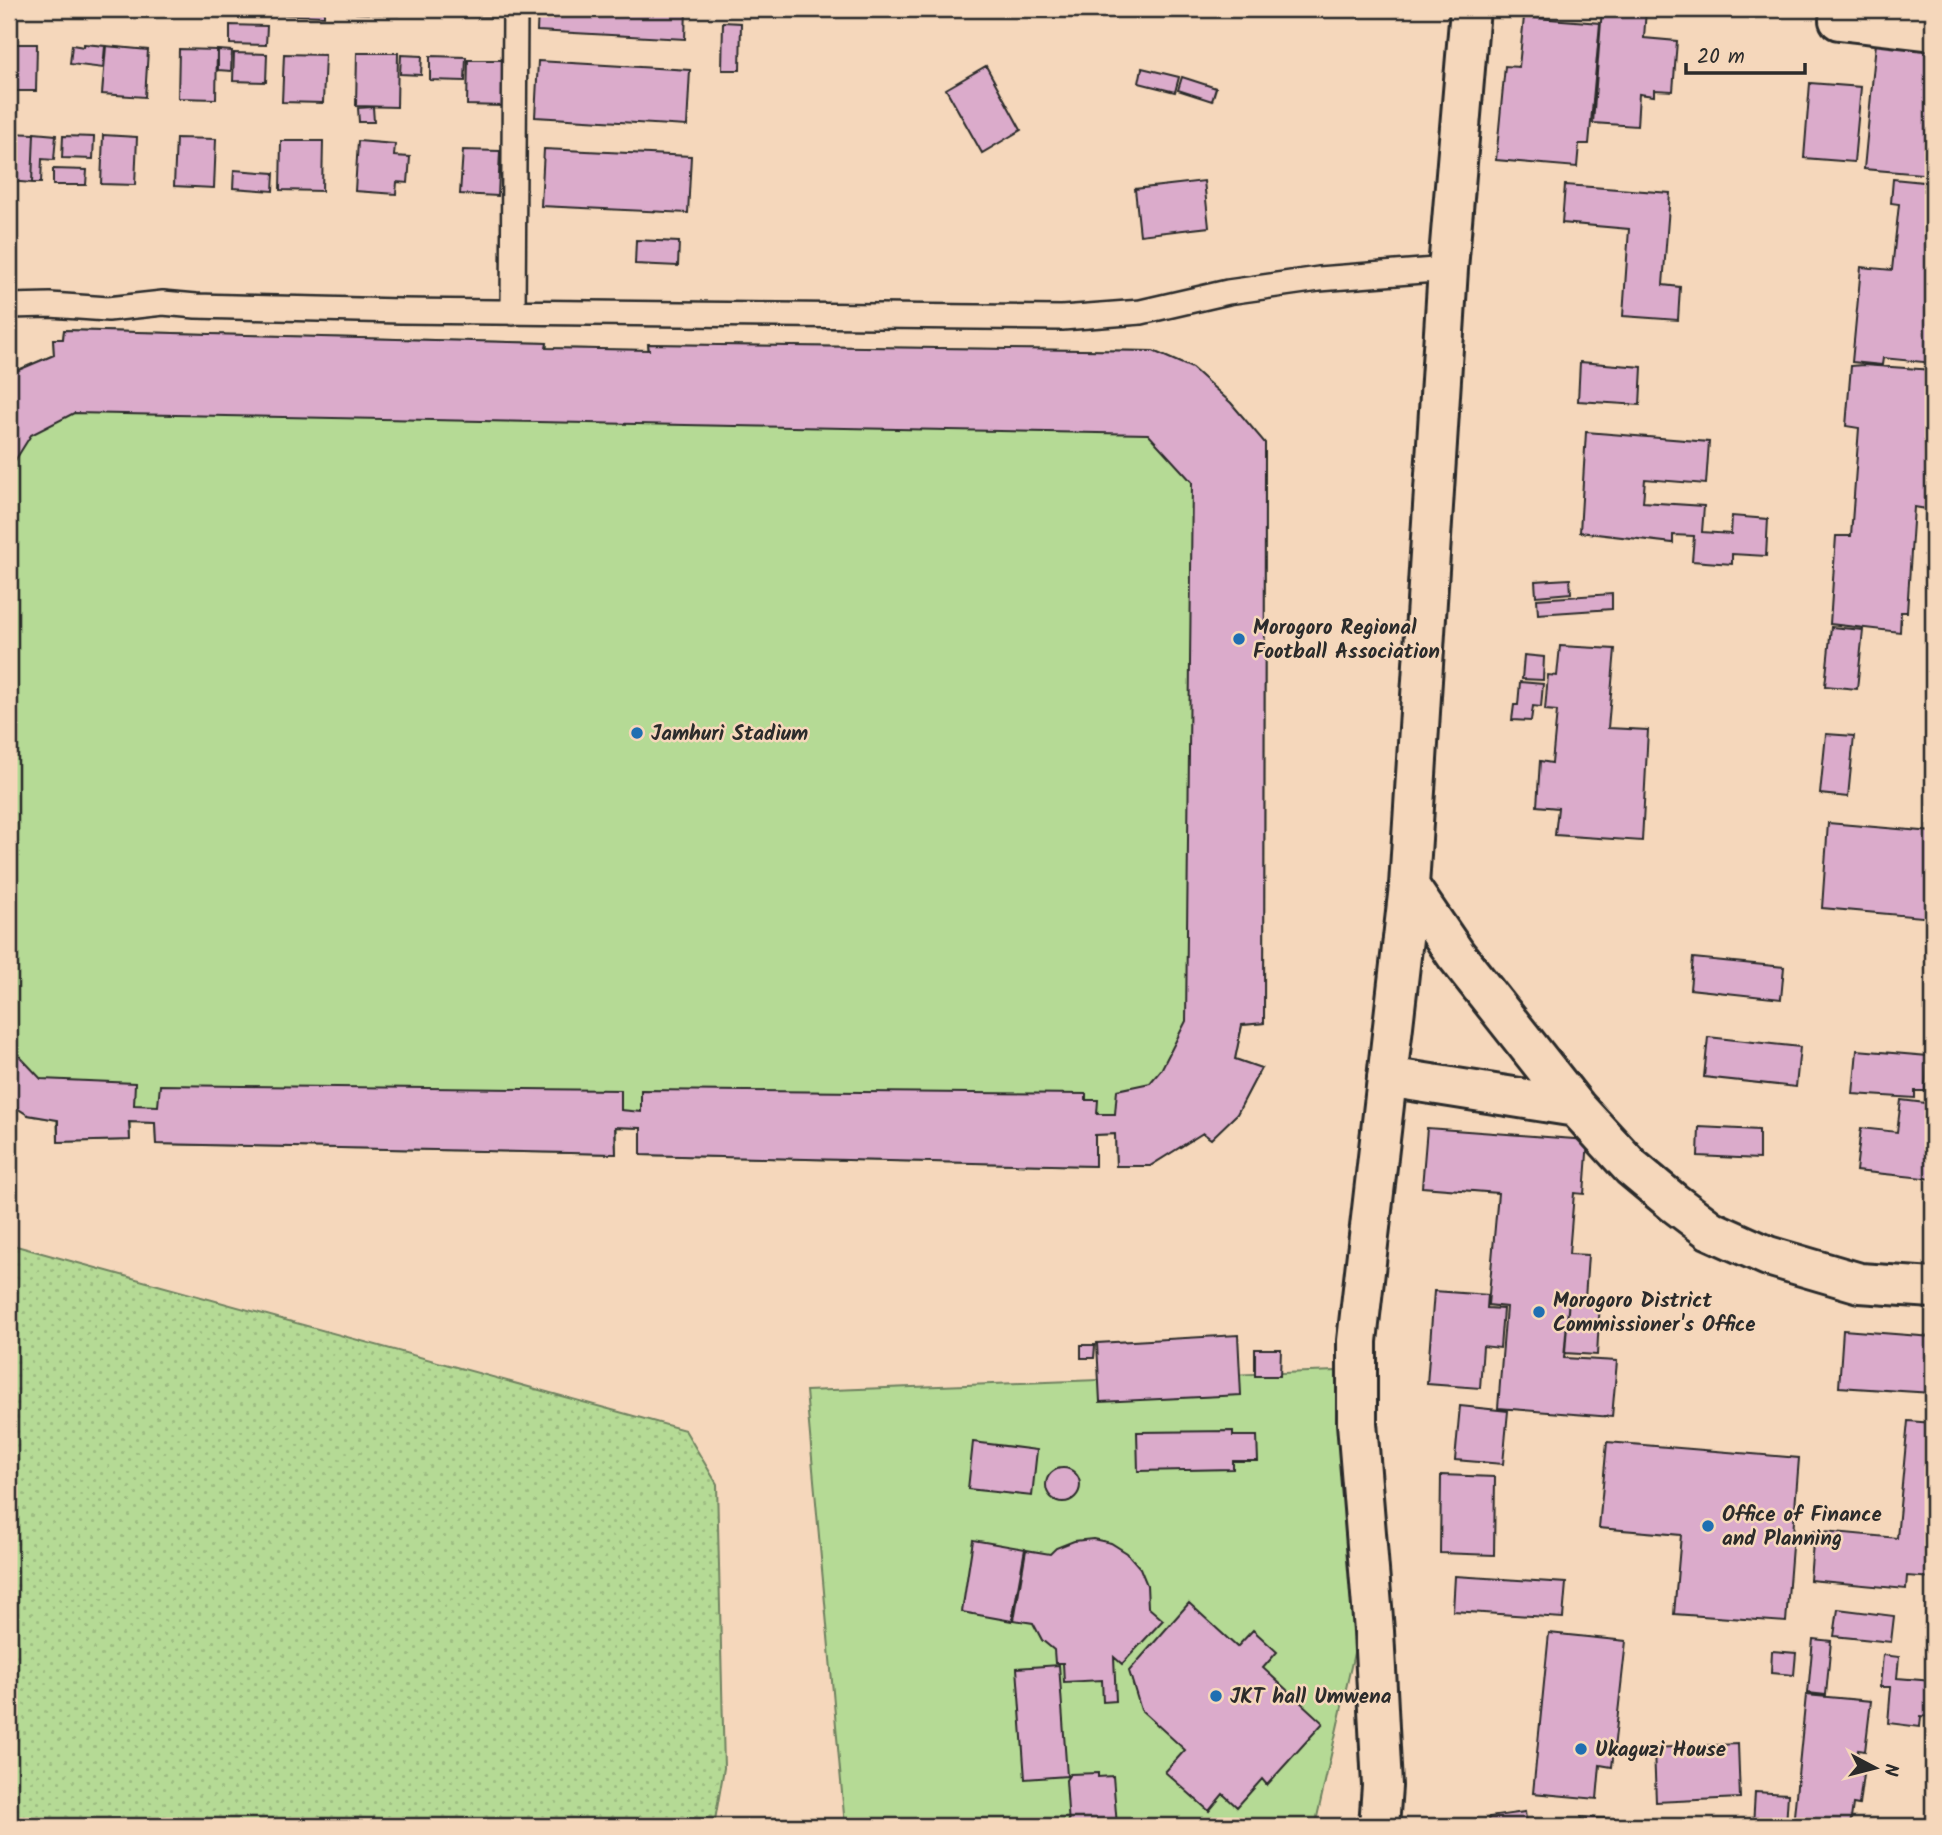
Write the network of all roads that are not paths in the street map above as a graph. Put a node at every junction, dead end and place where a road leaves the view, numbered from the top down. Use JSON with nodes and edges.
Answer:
{"nodes":[{"id":1,"x":515,"y":9,"type":"edge"},
{"id":2,"x":1470,"y":9,"type":"edge"},
{"id":3,"x":1839,"y":20,"type":"dead end"},
{"id":4,"x":1933,"y":31,"type":"edge"},
{"id":5,"x":1448,"y":269,"type":"junction"},
{"id":6,"x":9,"y":306,"type":"edge"},
{"id":7,"x":513,"y":313,"type":"junction"},
{"id":8,"x":1409,"y":886,"type":"junction"},
{"id":9,"x":1387,"y":1077,"type":"junction"},
{"id":10,"x":1576,"y":1107,"type":"junction"},
{"id":11,"x":1933,"y":1288,"type":"edge"},
{"id":12,"x":1380,"y":1826,"type":"edge"}],
"edges":[{"from":1,"to":7,"type":"lane"},
{"from":2,"to":5,"type":"street"},
{"from":3,"to":4,"type":"street"},
{"from":5,"to":7,"type":"lane"},
{"from":5,"to":8,"type":"street"},
{"from":6,"to":7,"type":"lane"},
{"from":8,"to":9,"type":"street"},
{"from":8,"to":10,"type":"street"},
{"from":9,"to":10,"type":"street"},
{"from":9,"to":12,"type":"street"},
{"from":10,"to":11,"type":"street"}]}
